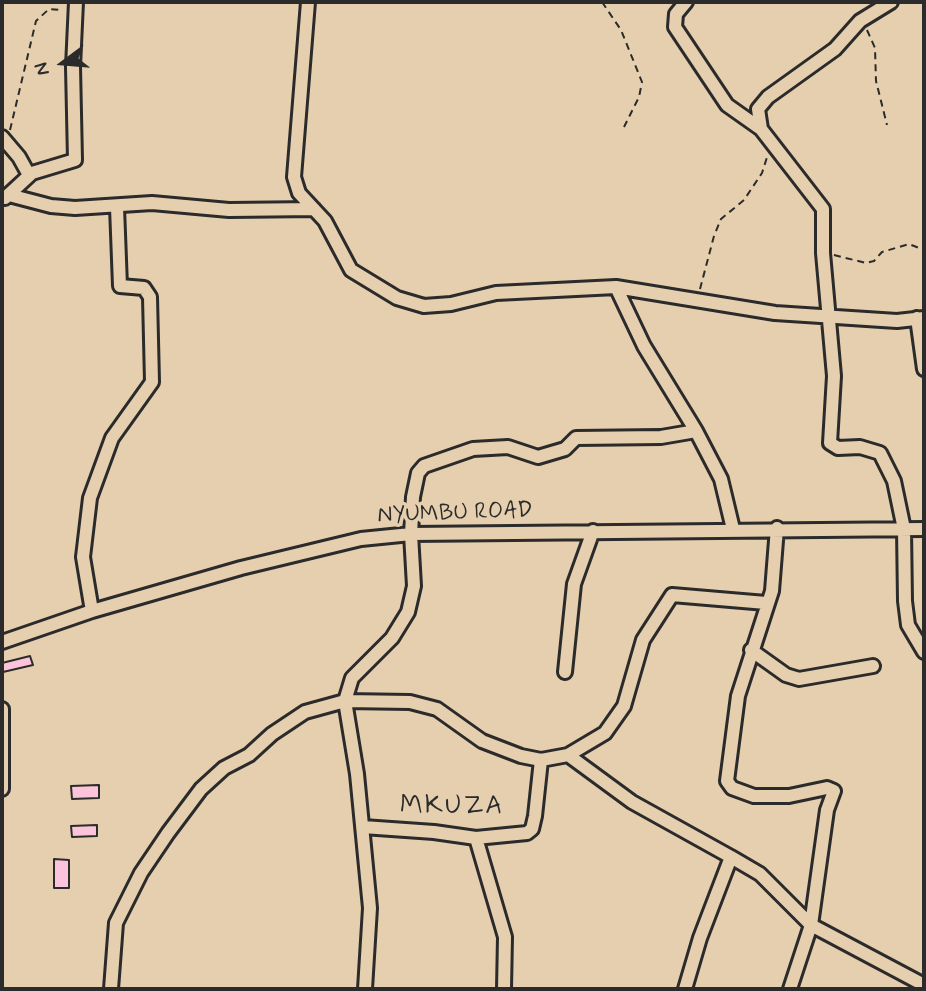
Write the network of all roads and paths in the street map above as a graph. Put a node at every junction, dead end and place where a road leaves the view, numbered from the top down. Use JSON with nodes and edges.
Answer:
{"nodes":[{"id":1,"x":308,"y":2,"type":"edge"},
{"id":2,"x":601,"y":2,"type":"edge"},
{"id":3,"x":686,"y":2,"type":"edge"},
{"id":4,"x":891,"y":2,"type":"edge"},
{"id":5,"x":76,"y":7,"type":"edge"},
{"id":6,"x":860,"y":21,"type":"junction"},
{"id":7,"x":887,"y":125,"type":"dead end"},
{"id":8,"x":624,"y":127,"type":"dead end"},
{"id":9,"x":761,"y":129,"type":"junction"},
{"id":10,"x":4,"y":139,"type":"edge"},
{"id":11,"x":772,"y":143,"type":"junction"},
{"id":12,"x":29,"y":175,"type":"junction"},
{"id":13,"x":5,"y":197,"type":"edge"},
{"id":14,"x":117,"y":207,"type":"junction"},
{"id":15,"x":314,"y":209,"type":"junction"},
{"id":16,"x":924,"y":250,"type":"edge"},
{"id":17,"x":823,"y":253,"type":"junction"},
{"id":18,"x":616,"y":287,"type":"junction"},
{"id":19,"x":697,"y":301,"type":"junction"},
{"id":20,"x":829,"y":315,"type":"junction"},
{"id":21,"x":921,"y":318,"type":"edge"},
{"id":22,"x":924,"y":369,"type":"edge"},
{"id":23,"x":696,"y":431,"type":"junction"},
{"id":24,"x":777,"y":528,"type":"junction"},
{"id":25,"x":924,"y":528,"type":"edge"},
{"id":26,"x":733,"y":529,"type":"junction"},
{"id":27,"x":904,"y":529,"type":"junction"},
{"id":28,"x":593,"y":531,"type":"junction"},
{"id":29,"x":411,"y":534,"type":"junction"},
{"id":30,"x":766,"y":603,"type":"junction"},
{"id":31,"x":92,"y":611,"type":"junction"},
{"id":32,"x":2,"y":628,"type":"edge"},
{"id":33,"x":3,"y":642,"type":"edge"},
{"id":34,"x":751,"y":650,"type":"junction"},
{"id":35,"x":924,"y":652,"type":"edge"},
{"id":36,"x":873,"y":666,"type":"dead end"},
{"id":37,"x":565,"y":672,"type":"dead end"},
{"id":38,"x":345,"y":701,"type":"junction"},
{"id":39,"x":2,"y":709,"type":"edge"},
{"id":40,"x":568,"y":755,"type":"junction"},
{"id":41,"x":541,"y":760,"type":"junction"},
{"id":42,"x":2,"y":773,"type":"edge"},
{"id":43,"x":2,"y":789,"type":"edge"},
{"id":44,"x":363,"y":827,"type":"junction"},
{"id":45,"x":476,"y":838,"type":"junction"},
{"id":46,"x":731,"y":857,"type":"junction"},
{"id":47,"x":811,"y":925,"type":"junction"},
{"id":48,"x":924,"y":985,"type":"edge"},
{"id":49,"x":111,"y":989,"type":"edge"},
{"id":50,"x":365,"y":989,"type":"edge"},
{"id":51,"x":504,"y":989,"type":"edge"},
{"id":52,"x":685,"y":989,"type":"edge"},
{"id":53,"x":790,"y":989,"type":"edge"}],
"edges":[{"from":1,"to":15,"type":"street"},
{"from":2,"to":8,"type":"path"},
{"from":3,"to":9,"type":"street"},
{"from":4,"to":6,"type":"street"},
{"from":5,"to":10,"type":"path"},
{"from":5,"to":12,"type":"street"},
{"from":6,"to":7,"type":"path"},
{"from":6,"to":9,"type":"street"},
{"from":9,"to":11,"type":"street"},
{"from":10,"to":12,"type":"street"},
{"from":11,"to":17,"type":"street"},
{"from":11,"to":19,"type":"path"},
{"from":12,"to":13,"type":"street"},
{"from":13,"to":14,"type":"street"},
{"from":14,"to":15,"type":"street"},
{"from":14,"to":31,"type":"street"},
{"from":15,"to":18,"type":"street"},
{"from":16,"to":17,"type":"path"},
{"from":17,"to":20,"type":"street"},
{"from":18,"to":19,"type":"street"},
{"from":18,"to":23,"type":"street"},
{"from":19,"to":20,"type":"street"},
{"from":20,"to":21,"type":"street"},
{"from":20,"to":27,"type":"street"},
{"from":21,"to":22,"type":"street"},
{"from":23,"to":26,"type":"street"},
{"from":23,"to":29,"type":"street"},
{"from":24,"to":26,"type":"street","name":"NYUMBU ROAD"},
{"from":24,"to":27,"type":"street","name":"NYUMBU ROAD"},
{"from":24,"to":30,"type":"street"},
{"from":25,"to":27,"type":"street","name":"NYUMBU ROAD"},
{"from":26,"to":28,"type":"street","name":"NYUMBU ROAD"},
{"from":27,"to":35,"type":"street"},
{"from":28,"to":29,"type":"street","name":"NYUMBU ROAD"},
{"from":28,"to":37,"type":"street"},
{"from":29,"to":31,"type":"street","name":"NYUMBU ROAD"},
{"from":29,"to":38,"type":"street"},
{"from":30,"to":34,"type":"street"},
{"from":30,"to":40,"type":"street"},
{"from":31,"to":33,"type":"street","name":"NYUMBU ROAD"},
{"from":32,"to":33,"type":"street"},
{"from":34,"to":36,"type":"street"},
{"from":34,"to":47,"type":"street"},
{"from":38,"to":41,"type":"street"},
{"from":38,"to":44,"type":"street"},
{"from":38,"to":49,"type":"street"},
{"from":39,"to":42,"type":"street"},
{"from":40,"to":41,"type":"street"},
{"from":40,"to":46,"type":"street"},
{"from":41,"to":45,"type":"street"},
{"from":42,"to":43,"type":"street"},
{"from":44,"to":45,"type":"street"},
{"from":44,"to":50,"type":"street"},
{"from":45,"to":51,"type":"street"},
{"from":46,"to":47,"type":"street"},
{"from":46,"to":52,"type":"street"},
{"from":47,"to":48,"type":"street"},
{"from":47,"to":53,"type":"street"}]}
